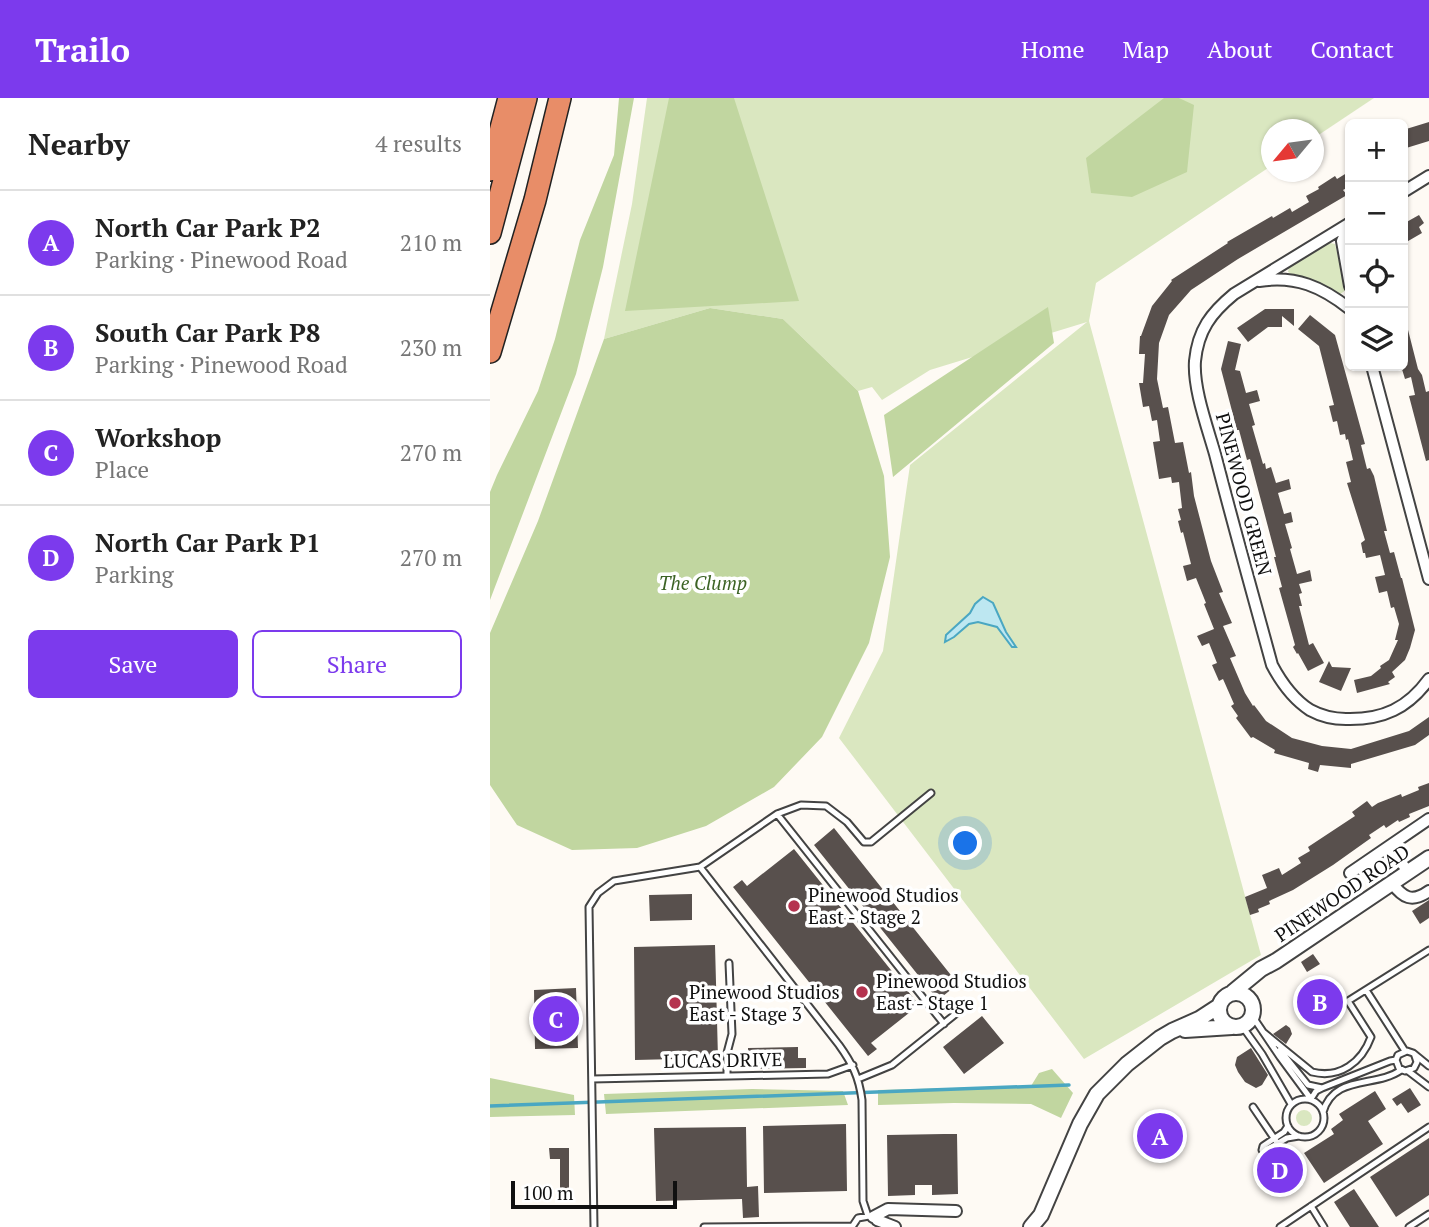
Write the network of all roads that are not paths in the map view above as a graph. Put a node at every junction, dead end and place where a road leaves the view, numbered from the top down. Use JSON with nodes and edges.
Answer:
{"nodes":[{"id":1,"x":503,"y":98,"type":"edge"},
{"id":2,"x":509,"y":98,"type":"edge"},
{"id":3,"x":526,"y":98,"type":"edge"},
{"id":4,"x":559,"y":98,"type":"edge"},
{"id":5,"x":490,"y":145,"type":"edge"},
{"id":6,"x":490,"y":170,"type":"edge"},
{"id":7,"x":1429,"y":176,"type":"edge"},
{"id":8,"x":1408,"y":189,"type":"edge"},
{"id":9,"x":1345,"y":226,"type":"edge"},
{"id":10,"x":490,"y":233,"type":"edge"},
{"id":11,"x":1345,"y":234,"type":"edge"},
{"id":12,"x":1345,"y":258,"type":"edge"},
{"id":13,"x":1254,"y":282,"type":"junction"},
{"id":14,"x":1349,"y":308,"type":"edge"},
{"id":15,"x":490,"y":352,"type":"edge"},
{"id":16,"x":1373,"y":371,"type":"edge"},
{"id":17,"x":1429,"y":579,"type":"edge"},
{"id":18,"x":1429,"y":678,"type":"edge"},
{"id":19,"x":1429,"y":687,"type":"edge"},
{"id":20,"x":1419,"y":693,"type":"junction"},
{"id":21,"x":931,"y":793,"type":"dead end"},
{"id":22,"x":777,"y":814,"type":"junction"},
{"id":23,"x":1429,"y":819,"type":"edge"},
{"id":24,"x":1390,"y":846,"type":"junction"},
{"id":25,"x":1428,"y":860,"type":"edge"},
{"id":26,"x":700,"y":867,"type":"junction"},
{"id":27,"x":1408,"y":872,"type":"junction"},
{"id":28,"x":1350,"y":873,"type":"dead end"},
{"id":29,"x":1392,"y":883,"type":"junction"},
{"id":30,"x":1429,"y":891,"type":"edge"},
{"id":31,"x":1429,"y":950,"type":"edge"},
{"id":32,"x":1276,"y":961,"type":"junction"},
{"id":33,"x":729,"y":962,"type":"dead end"},
{"id":34,"x":1366,"y":990,"type":"junction"},
{"id":35,"x":1233,"y":992,"type":"junction"},
{"id":36,"x":968,"y":1004,"type":"dead end"},
{"id":37,"x":1219,"y":1006,"type":"junction"},
{"id":38,"x":1252,"y":1007,"type":"junction"},
{"id":39,"x":944,"y":1024,"type":"junction"},
{"id":40,"x":1237,"y":1026,"type":"junction"},
{"id":41,"x":1172,"y":1031,"type":"junction"},
{"id":42,"x":1263,"y":1032,"type":"junction"},
{"id":43,"x":1405,"y":1051,"type":"junction"},
{"id":44,"x":1415,"y":1056,"type":"junction"},
{"id":45,"x":1396,"y":1060,"type":"junction"},
{"id":46,"x":853,"y":1065,"type":"junction"},
{"id":47,"x":1429,"y":1066,"type":"edge"},
{"id":48,"x":1405,"y":1071,"type":"junction"},
{"id":49,"x":727,"y":1076,"type":"junction"},
{"id":50,"x":592,"y":1079,"type":"junction"},
{"id":51,"x":858,"y":1079,"type":"junction"},
{"id":52,"x":1429,"y":1087,"type":"edge"},
{"id":53,"x":1322,"y":1088,"type":"junction"},
{"id":54,"x":1311,"y":1099,"type":"junction"},
{"id":55,"x":1291,"y":1104,"type":"junction"},
{"id":56,"x":1253,"y":1107,"type":"dead end"},
{"id":57,"x":1323,"y":1112,"type":"junction"},
{"id":58,"x":1287,"y":1126,"type":"junction"},
{"id":59,"x":1429,"y":1127,"type":"edge"},
{"id":60,"x":1299,"y":1136,"type":"junction"},
{"id":61,"x":1276,"y":1141,"type":"junction"},
{"id":62,"x":1311,"y":1206,"type":"junction"},
{"id":63,"x":956,"y":1211,"type":"dead end"},
{"id":64,"x":1429,"y":1214,"type":"edge"},
{"id":65,"x":875,"y":1220,"type":"edge"},
{"id":66,"x":1041,"y":1221,"type":"edge"},
{"id":67,"x":852,"y":1226,"type":"edge"},
{"id":68,"x":594,"y":1227,"type":"edge"},
{"id":69,"x":704,"y":1227,"type":"edge"},
{"id":70,"x":895,"y":1227,"type":"edge"},
{"id":71,"x":1031,"y":1227,"type":"edge"},
{"id":72,"x":1280,"y":1227,"type":"edge"},
{"id":73,"x":1324,"y":1227,"type":"edge"},
{"id":74,"x":1409,"y":1227,"type":"edge"}],
"edges":[{"from":1,"to":5,"type":"highway"},
{"from":2,"to":6,"type":"highway"},
{"from":3,"to":10,"type":"highway"},
{"from":4,"to":15,"type":"highway"},
{"from":7,"to":8,"type":"street"},
{"from":9,"to":13,"type":"street","name":"PINEWOOD GREEN"},
{"from":11,"to":12,"type":"street"},
{"from":13,"to":14,"type":"street"},
{"from":13,"to":20,"type":"street","name":"PINEWOOD GREEN"},
{"from":16,"to":17,"type":"street"},
{"from":18,"to":20,"type":"street","name":"PINEWOOD GREEN"},
{"from":19,"to":20,"type":"street","name":"PINEWOOD GREEN"},
{"from":21,"to":22,"type":"lane"},
{"from":22,"to":26,"type":"lane"},
{"from":22,"to":39,"type":"lane"},
{"from":23,"to":24,"type":"street"},
{"from":24,"to":27,"type":"street"},
{"from":24,"to":28,"type":"street"},
{"from":25,"to":27,"type":"street","name":"PINEWOOD ROAD"},
{"from":26,"to":46,"type":"lane"},
{"from":26,"to":50,"type":"lane"},
{"from":27,"to":29,"type":"street","name":"PINEWOOD ROAD"},
{"from":29,"to":30,"type":"street"},
{"from":29,"to":32,"type":"street","name":"PINEWOOD ROAD"},
{"from":31,"to":34,"type":"lane"},
{"from":32,"to":35,"type":"street","name":"PINEWOOD ROAD"},
{"from":32,"to":38,"type":"street","name":"PINEWOOD ROAD"},
{"from":33,"to":49,"type":"lane"},
{"from":34,"to":42,"type":"lane"},
{"from":34,"to":43,"type":"lane"},
{"from":35,"to":37,"type":"street"},
{"from":35,"to":38,"type":"street"},
{"from":36,"to":39,"type":"lane"},
{"from":37,"to":40,"type":"street"},
{"from":37,"to":41,"type":"street"},
{"from":38,"to":40,"type":"street"},
{"from":38,"to":42,"type":"lane"},
{"from":39,"to":51,"type":"lane"},
{"from":40,"to":41,"type":"street"},
{"from":40,"to":55,"type":"lane"},
{"from":41,"to":66,"type":"street"},
{"from":42,"to":53,"type":"lane"},
{"from":42,"to":54,"type":"lane"},
{"from":43,"to":44,"type":"lane"},
{"from":43,"to":45,"type":"lane"},
{"from":44,"to":47,"type":"lane"},
{"from":44,"to":48,"type":"lane"},
{"from":45,"to":48,"type":"lane"},
{"from":45,"to":53,"type":"lane"},
{"from":46,"to":49,"type":"lane","name":"LUCAS DRIVE"},
{"from":46,"to":51,"type":"lane"},
{"from":48,"to":52,"type":"lane"},
{"from":48,"to":57,"type":"lane"},
{"from":49,"to":50,"type":"lane","name":"LUCAS DRIVE"},
{"from":50,"to":68,"type":"lane"},
{"from":51,"to":65,"type":"lane"},
{"from":53,"to":54,"type":"lane"},
{"from":54,"to":55,"type":"lane"},
{"from":54,"to":57,"type":"lane"},
{"from":55,"to":58,"type":"lane"},
{"from":56,"to":61,"type":"lane"},
{"from":57,"to":60,"type":"lane"},
{"from":58,"to":60,"type":"lane"},
{"from":58,"to":61,"type":"lane"},
{"from":59,"to":62,"type":"lane"},
{"from":60,"to":61,"type":"lane"},
{"from":62,"to":72,"type":"lane"},
{"from":62,"to":73,"type":"lane"},
{"from":63,"to":65,"type":"street"},
{"from":64,"to":74,"type":"lane"},
{"from":65,"to":67,"type":"lane"},
{"from":65,"to":70,"type":"street"},
{"from":66,"to":71,"type":"street"},
{"from":67,"to":69,"type":"lane"}]}
